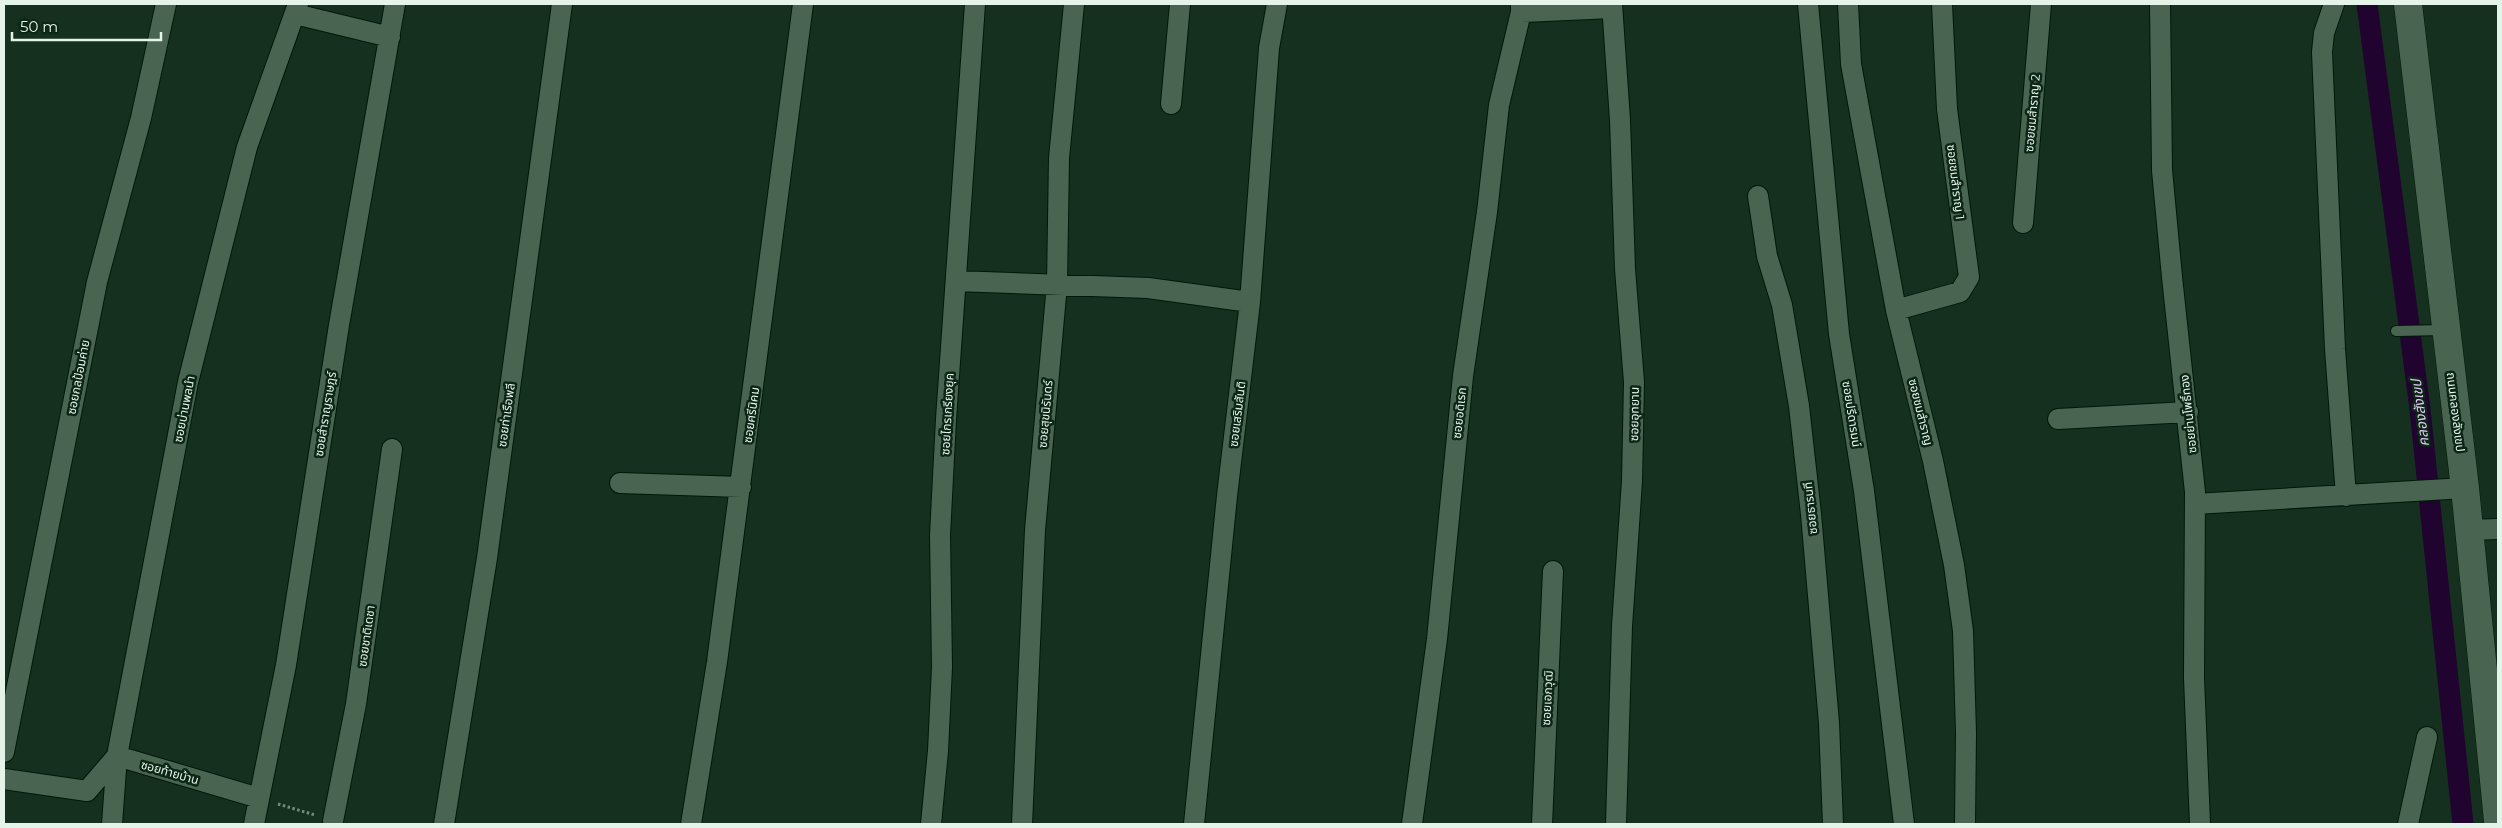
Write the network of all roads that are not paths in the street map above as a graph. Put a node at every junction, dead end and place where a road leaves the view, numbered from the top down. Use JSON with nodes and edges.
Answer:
{"nodes":[{"id":1,"x":166,"y":4,"type":"edge"},
{"id":2,"x":395,"y":4,"type":"edge"},
{"id":3,"x":562,"y":4,"type":"edge"},
{"id":4,"x":803,"y":4,"type":"edge"},
{"id":5,"x":976,"y":4,"type":"edge"},
{"id":6,"x":1074,"y":4,"type":"edge"},
{"id":7,"x":1180,"y":4,"type":"edge"},
{"id":8,"x":1272,"y":4,"type":"edge"},
{"id":9,"x":1277,"y":4,"type":"edge"},
{"id":10,"x":1808,"y":4,"type":"edge"},
{"id":11,"x":1848,"y":4,"type":"edge"},
{"id":12,"x":1942,"y":4,"type":"edge"},
{"id":13,"x":2041,"y":4,"type":"edge"},
{"id":14,"x":2160,"y":4,"type":"edge"},
{"id":15,"x":2334,"y":4,"type":"edge"},
{"id":16,"x":2408,"y":4,"type":"edge"},
{"id":17,"x":1612,"y":6,"type":"edge"},
{"id":18,"x":1521,"y":8,"type":"edge"},
{"id":19,"x":297,"y":9,"type":"edge"},
{"id":20,"x":390,"y":37,"type":"junction"},
{"id":21,"x":1171,"y":104,"type":"dead end"},
{"id":22,"x":1758,"y":196,"type":"dead end"},
{"id":23,"x":2023,"y":223,"type":"dead end"},
{"id":24,"x":956,"y":281,"type":"junction"},
{"id":25,"x":1057,"y":284,"type":"junction"},
{"id":26,"x":1250,"y":302,"type":"junction"},
{"id":27,"x":1896,"y":310,"type":"junction"},
{"id":28,"x":2446,"y":330,"type":"junction"},
{"id":29,"x":2396,"y":331,"type":"dead end"},
{"id":30,"x":2188,"y":412,"type":"junction"},
{"id":31,"x":2058,"y":419,"type":"dead end"},
{"id":32,"x":392,"y":449,"type":"dead end"},
{"id":33,"x":620,"y":482,"type":"dead end"},
{"id":34,"x":741,"y":487,"type":"junction"},
{"id":35,"x":2465,"y":488,"type":"junction"},
{"id":36,"x":2346,"y":496,"type":"junction"},
{"id":37,"x":2195,"y":504,"type":"junction"},
{"id":38,"x":2498,"y":528,"type":"edge"},
{"id":39,"x":2469,"y":530,"type":"junction"},
{"id":40,"x":1553,"y":571,"type":"dead end"},
{"id":41,"x":2426,"y":737,"type":"dead end"},
{"id":42,"x":4,"y":752,"type":"edge"},
{"id":43,"x":117,"y":756,"type":"junction"},
{"id":44,"x":4,"y":779,"type":"edge"},
{"id":45,"x":259,"y":798,"type":"junction"},
{"id":46,"x":334,"y":821,"type":"road end"},
{"id":47,"x":2498,"y":821,"type":"edge"},
{"id":48,"x":112,"y":824,"type":"edge"},
{"id":49,"x":254,"y":824,"type":"edge"},
{"id":50,"x":444,"y":824,"type":"edge"},
{"id":51,"x":691,"y":824,"type":"edge"},
{"id":52,"x":931,"y":824,"type":"edge"},
{"id":53,"x":1022,"y":824,"type":"edge"},
{"id":54,"x":1194,"y":824,"type":"edge"},
{"id":55,"x":1412,"y":824,"type":"edge"},
{"id":56,"x":1542,"y":824,"type":"edge"},
{"id":57,"x":1616,"y":824,"type":"edge"},
{"id":58,"x":1833,"y":824,"type":"edge"},
{"id":59,"x":1904,"y":824,"type":"edge"},
{"id":60,"x":1965,"y":824,"type":"edge"},
{"id":61,"x":2200,"y":824,"type":"edge"},
{"id":62,"x":2408,"y":824,"type":"edge"}],
"edges":[{"from":1,"to":42,"type":"street","name":"ซอยกลป้อมค่าย"},
{"from":2,"to":20,"type":"street","name":"ซอยสำราญราษฎร์"},
{"from":3,"to":50,"type":"street","name":"ซอยท่าเรือพลี"},
{"from":4,"to":34,"type":"street","name":"ซอยศรีนิคม"},
{"from":5,"to":24,"type":"street","name":"ซอยไกรเกรียงยุค"},
{"from":6,"to":25,"type":"street","name":"ซอยสุขนิรันดร์"},
{"from":7,"to":21,"type":"street"},
{"from":8,"to":9,"type":"street"},
{"from":9,"to":26,"type":"street","name":"ซอยเสริมสันติ"},
{"from":10,"to":59,"type":"street","name":"ซอยปรีดารมน์"},
{"from":11,"to":27,"type":"street","name":"ซอยชมสำราญ"},
{"from":12,"to":27,"type":"street","name":"ซอยชมสำราญ 1"},
{"from":13,"to":23,"type":"street","name":"ซอยชมสำราญ 2"},
{"from":14,"to":30,"type":"street","name":"ซอยย่านโพธิ์ทอง"},
{"from":15,"to":36,"type":"street"},
{"from":16,"to":28,"type":"street","name":"ถนนคลองสังเขป"},
{"from":17,"to":18,"type":"street"},
{"from":17,"to":57,"type":"street","name":"ซอยอุทยาน"},
{"from":18,"to":55,"type":"street","name":"ซอยอดิเรก"},
{"from":19,"to":20,"type":"street"},
{"from":19,"to":43,"type":"street","name":"ซอยบ่านพลนำ"},
{"from":20,"to":45,"type":"street","name":"ซอยสำราญราษฎร์"},
{"from":22,"to":58,"type":"street","name":"ซอยธารนที"},
{"from":24,"to":25,"type":"street"},
{"from":24,"to":52,"type":"street","name":"ซอยไกรเกรียงยุค"},
{"from":25,"to":26,"type":"street"},
{"from":25,"to":53,"type":"street","name":"ซอยสุขนิรันดร์"},
{"from":26,"to":54,"type":"street","name":"ซอยเสริมสันติ"},
{"from":27,"to":60,"type":"street","name":"ซอยชมสำราญ"},
{"from":28,"to":29,"type":"lane"},
{"from":28,"to":35,"type":"street","name":"ถนนคลองสังเขป"},
{"from":30,"to":31,"type":"street"},
{"from":30,"to":37,"type":"street","name":"ซอยย่านโพธิ์ทอง"},
{"from":32,"to":46,"type":"street","name":"ซอยชาติเดชา"},
{"from":33,"to":34,"type":"street"},
{"from":34,"to":51,"type":"street","name":"ซอยศรีนิคม"},
{"from":35,"to":36,"type":"street"},
{"from":35,"to":39,"type":"street","name":"ถนนคลองสังเขป"},
{"from":36,"to":37,"type":"street"},
{"from":37,"to":61,"type":"street","name":"ซอยย่านโพธิ์ทอง"},
{"from":38,"to":39,"type":"street"},
{"from":39,"to":47,"type":"street","name":"ถนนคลองสังเขป"},
{"from":40,"to":56,"type":"street","name":"ซอยเอกวุฒิ"},
{"from":41,"to":62,"type":"street"},
{"from":43,"to":44,"type":"street"},
{"from":43,"to":45,"type":"street","name":"ซอยท้ายบ้าน"},
{"from":43,"to":48,"type":"street","name":"ซอยบ่านพลนำ"},
{"from":45,"to":49,"type":"street","name":"ซอยสำราญราษฎร์"}]}
